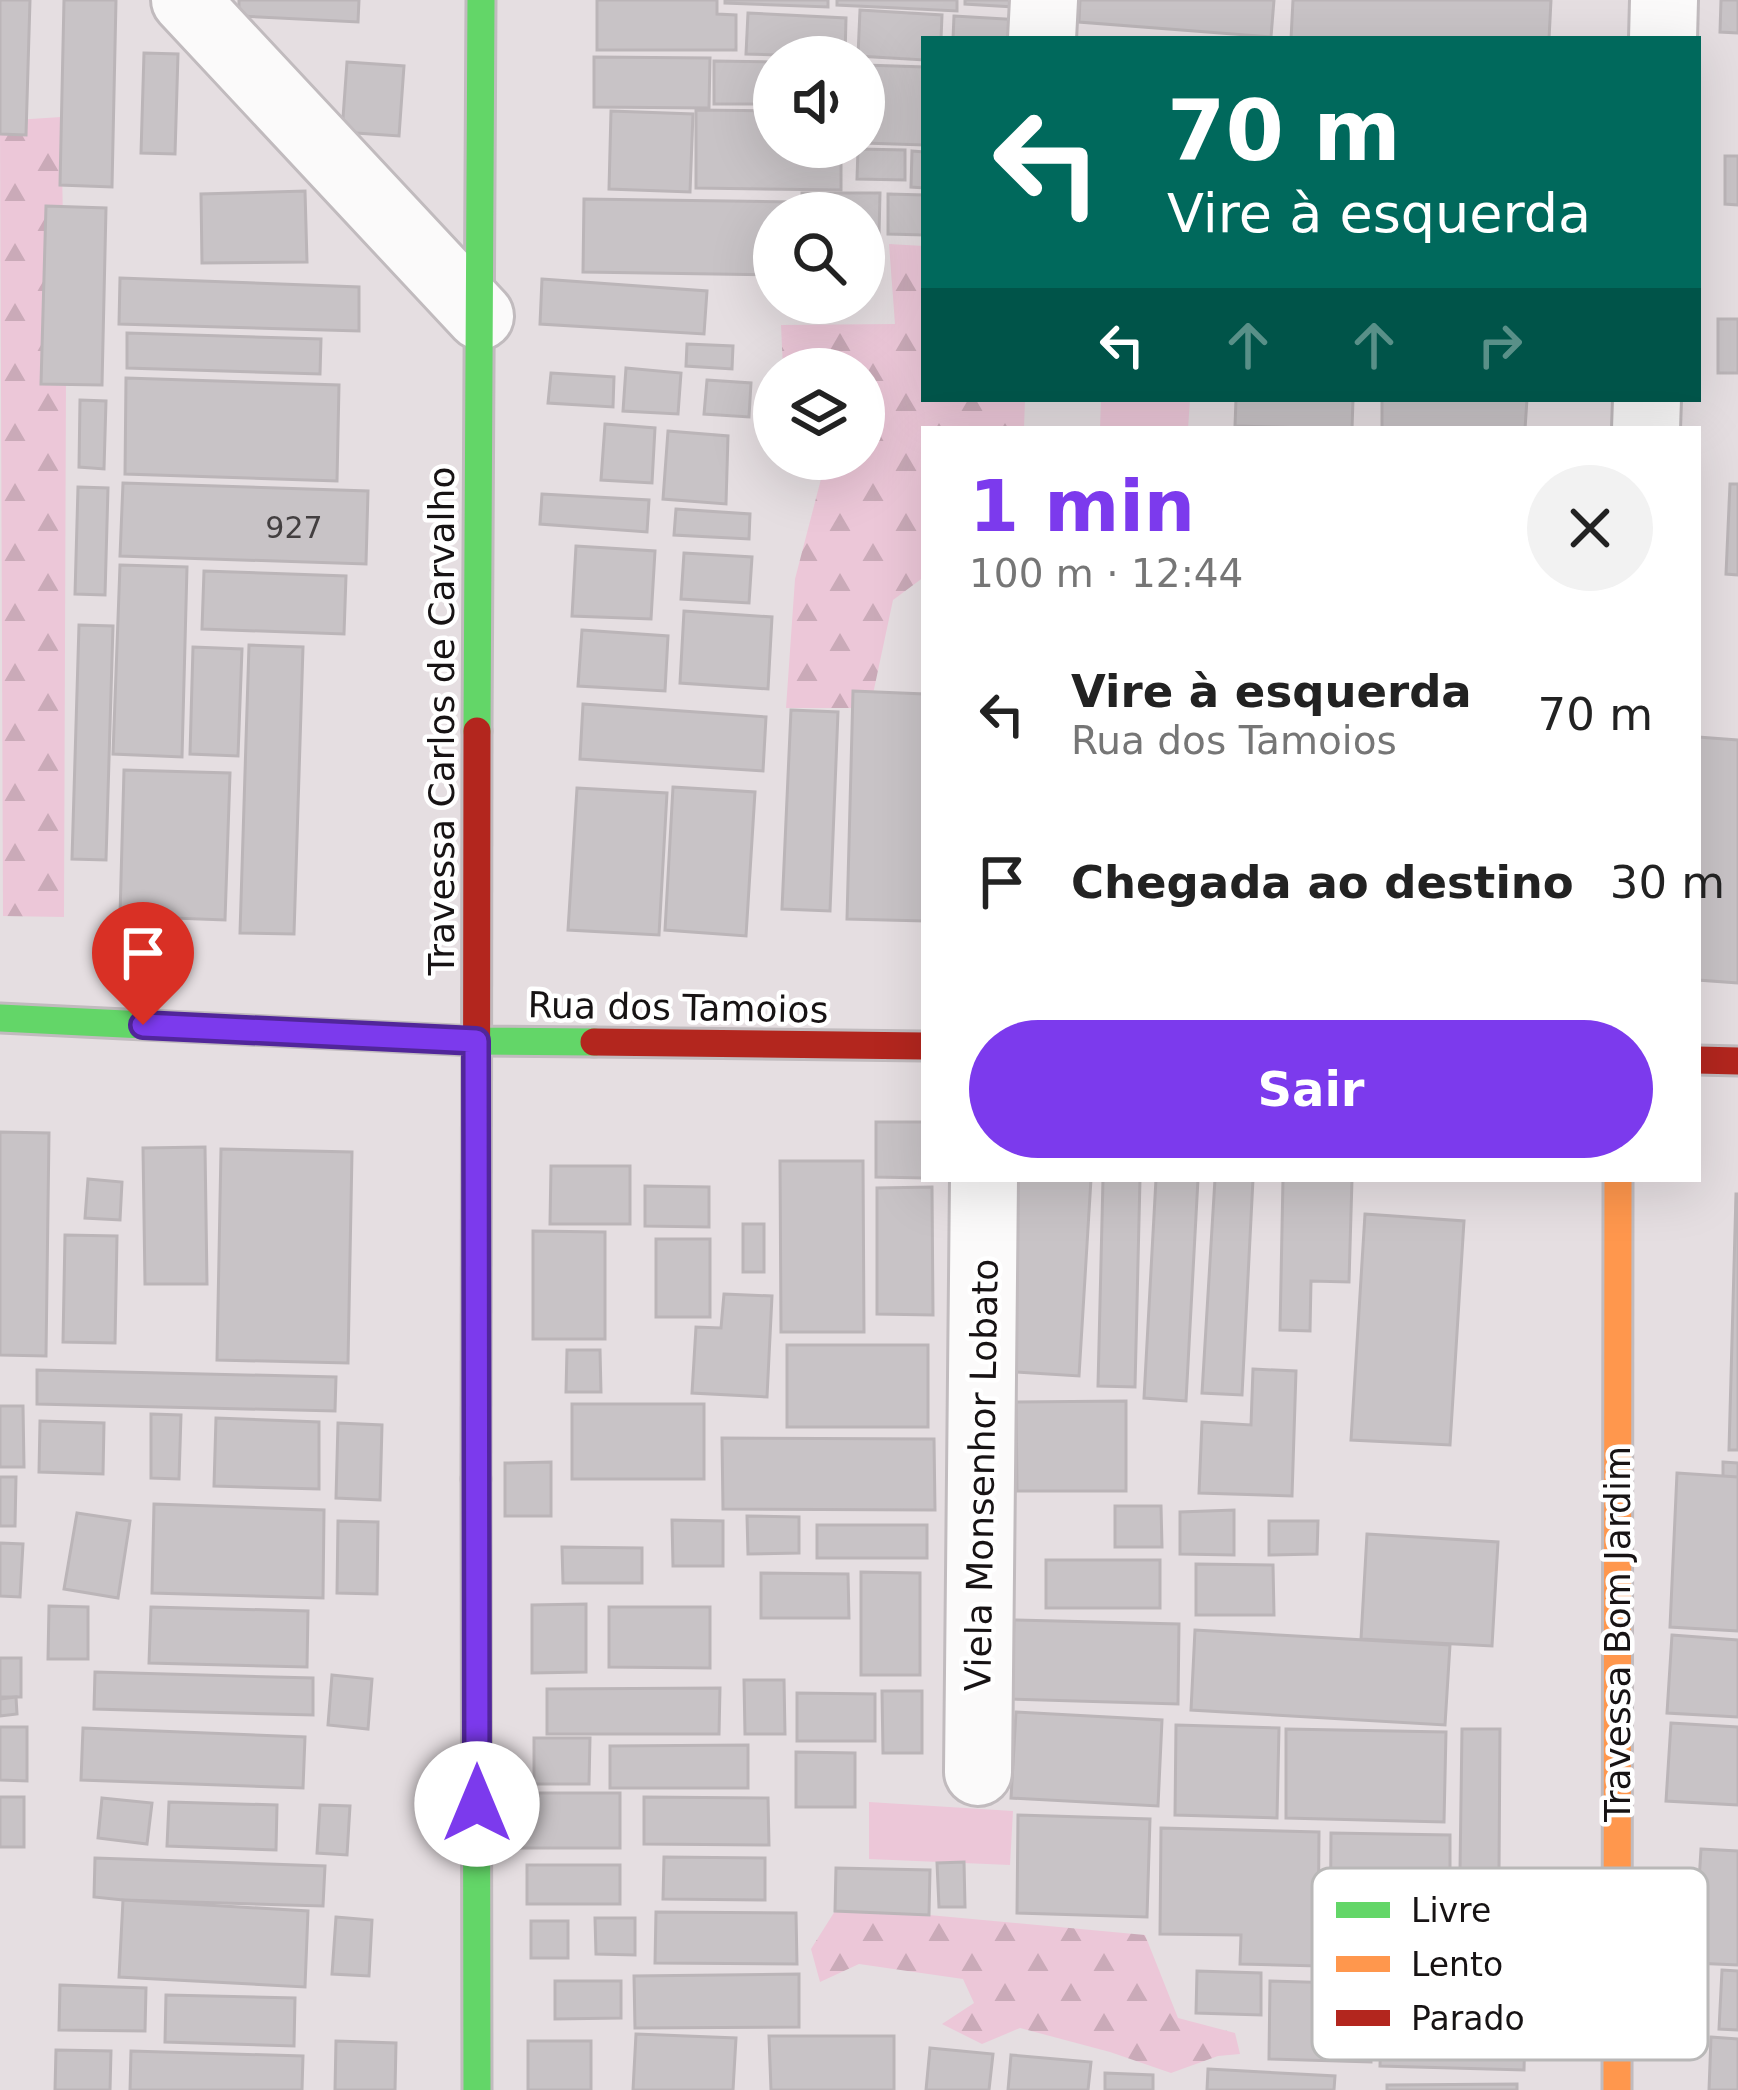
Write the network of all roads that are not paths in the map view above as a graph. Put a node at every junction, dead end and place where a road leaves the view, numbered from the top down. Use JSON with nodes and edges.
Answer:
{"nodes":[{"id":1,"x":185,"y":0,"type":"edge"},
{"id":2,"x":481,"y":0,"type":"edge"},
{"id":3,"x":1044,"y":0,"type":"edge"},
{"id":4,"x":1664,"y":0,"type":"edge"},
{"id":5,"x":1042,"y":36,"type":"edge"},
{"id":6,"x":1663,"y":36,"type":"edge"},
{"id":7,"x":479,"y":316,"type":"junction"},
{"id":8,"x":0,"y":1018,"type":"edge"},
{"id":9,"x":476,"y":1041,"type":"junction"},
{"id":10,"x":921,"y":1046,"type":"edge"},
{"id":11,"x":1701,"y":1060,"type":"edge"},
{"id":12,"x":1738,"y":1060,"type":"edge"},
{"id":13,"x":984,"y":1182,"type":"edge"},
{"id":14,"x":1618,"y":1182,"type":"edge"},
{"id":15,"x":978,"y":1772,"type":"dead end"},
{"id":16,"x":1617,"y":1868,"type":"edge"},
{"id":17,"x":1617,"y":2060,"type":"edge"},
{"id":18,"x":477,"y":2090,"type":"edge"},
{"id":19,"x":1617,"y":2090,"type":"edge"}],
"edges":[{"from":1,"to":7,"type":"street"},
{"from":2,"to":7,"type":"street","name":"Travessa Carlos de Carvalho"},
{"from":3,"to":5,"type":"street"},
{"from":4,"to":6,"type":"street"},
{"from":7,"to":9,"type":"street","name":"Travessa Carlos de Carvalho"},
{"from":8,"to":9,"type":"street","name":"Rua dos Tamoios"},
{"from":9,"to":10,"type":"street","name":"Rua dos Tamoios"},
{"from":9,"to":18,"type":"street","name":"Travessa Carlos de Carvalho"},
{"from":11,"to":12,"type":"street"},
{"from":13,"to":15,"type":"street","name":"Viela Monsenhor Lobato"},
{"from":14,"to":16,"type":"street","name":"Travessa Bom Jardim"},
{"from":17,"to":19,"type":"street","name":"Travessa Bom Jardim"}]}
